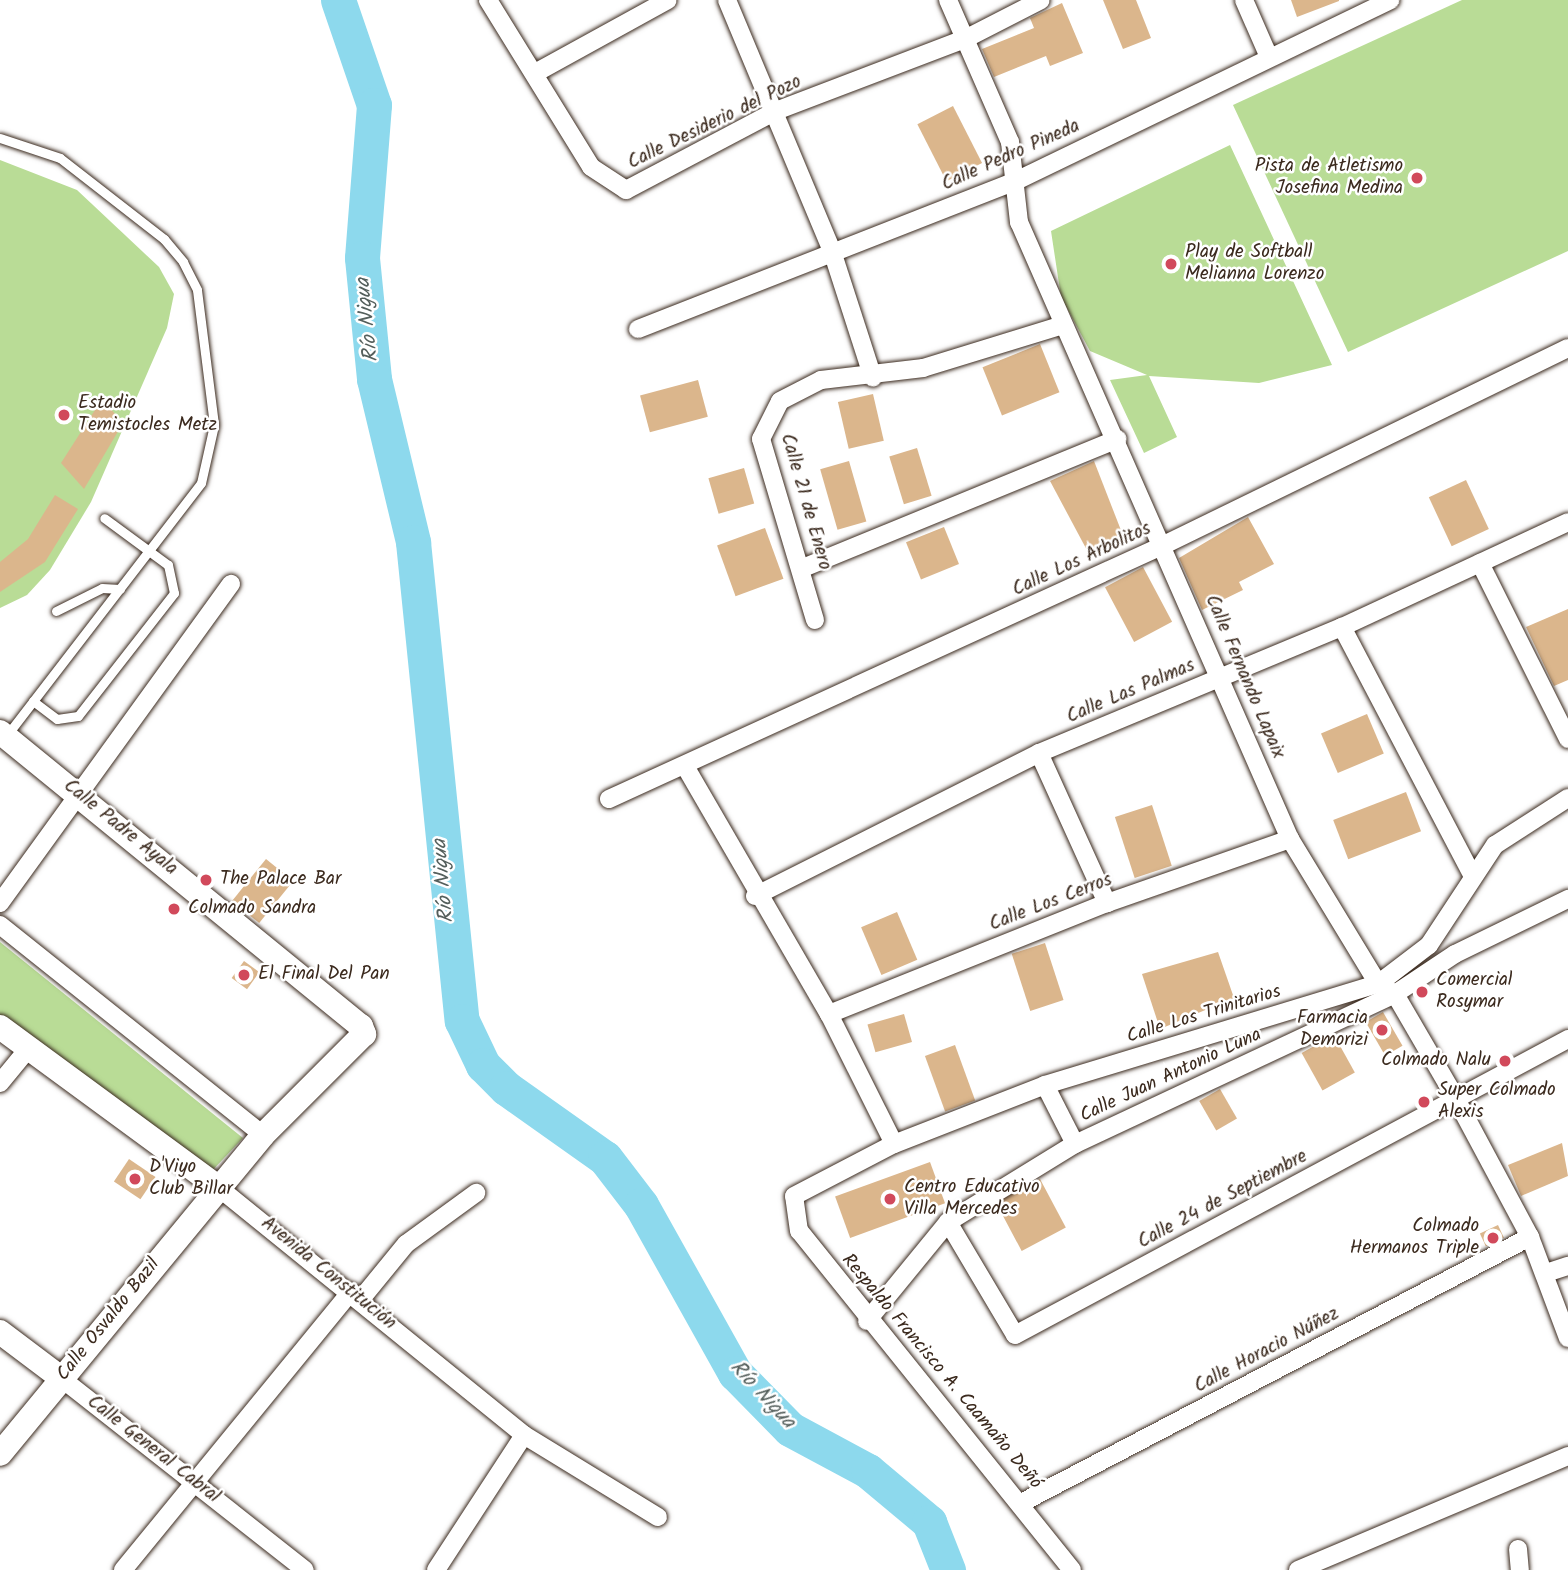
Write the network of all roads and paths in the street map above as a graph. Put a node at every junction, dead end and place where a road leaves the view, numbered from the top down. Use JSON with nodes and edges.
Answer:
{"nodes":[{"id":1,"x":488,"y":0,"type":"edge"},
{"id":2,"x":667,"y":0,"type":"edge"},
{"id":3,"x":727,"y":0,"type":"edge"},
{"id":4,"x":948,"y":0,"type":"edge"},
{"id":5,"x":1041,"y":0,"type":"edge"},
{"id":6,"x":1244,"y":0,"type":"edge"},
{"id":7,"x":1391,"y":0,"type":"edge"},
{"id":8,"x":965,"y":38,"type":"junction"},
{"id":9,"x":1269,"y":57,"type":"junction"},
{"id":10,"x":537,"y":72,"type":"junction"},
{"id":11,"x":776,"y":111,"type":"junction"},
{"id":12,"x":0,"y":138,"type":"edge"},
{"id":13,"x":1016,"y":181,"type":"junction"},
{"id":14,"x":832,"y":251,"type":"junction"},
{"id":15,"x":1063,"y":324,"type":"junction"},
{"id":16,"x":638,"y":329,"type":"dead end"},
{"id":17,"x":1568,"y":348,"type":"edge"},
{"id":18,"x":873,"y":378,"type":"junction"},
{"id":19,"x":1118,"y":439,"type":"junction"},
{"id":20,"x":103,"y":518,"type":"dead end"},
{"id":21,"x":1568,"y":522,"type":"edge"},
{"id":22,"x":1166,"y":544,"type":"junction"},
{"id":23,"x":150,"y":551,"type":"junction"},
{"id":24,"x":1480,"y":563,"type":"junction"},
{"id":25,"x":803,"y":568,"type":"junction"},
{"id":26,"x":231,"y":584,"type":"dead end"},
{"id":27,"x":120,"y":589,"type":"junction"},
{"id":28,"x":56,"y":611,"type":"dead end"},
{"id":29,"x":815,"y":620,"type":"dead end"},
{"id":30,"x":1342,"y":628,"type":"junction"},
{"id":31,"x":1220,"y":677,"type":"junction"},
{"id":32,"x":33,"y":701,"type":"junction"},
{"id":33,"x":3,"y":734,"type":"edge"},
{"id":34,"x":1568,"y":739,"type":"edge"},
{"id":35,"x":1039,"y":753,"type":"junction"},
{"id":36,"x":685,"y":766,"type":"junction"},
{"id":37,"x":80,"y":795,"type":"junction"},
{"id":38,"x":1568,"y":798,"type":"edge"},
{"id":39,"x":609,"y":799,"type":"dead end"},
{"id":40,"x":1290,"y":839,"type":"junction"},
{"id":41,"x":1471,"y":873,"type":"junction"},
{"id":42,"x":755,"y":896,"type":"junction"},
{"id":43,"x":1568,"y":899,"type":"edge"},
{"id":44,"x":0,"y":903,"type":"edge"},
{"id":45,"x":1107,"y":903,"type":"junction"},
{"id":46,"x":0,"y":925,"type":"edge"},
{"id":47,"x":1378,"y":984,"type":"junction"},
{"id":48,"x":1395,"y":995,"type":"junction"},
{"id":49,"x":829,"y":1014,"type":"junction"},
{"id":50,"x":0,"y":1027,"type":"edge"},
{"id":51,"x":364,"y":1034,"type":"joint"},
{"id":52,"x":1568,"y":1040,"type":"edge"},
{"id":53,"x":28,"y":1049,"type":"junction"},
{"id":54,"x":0,"y":1083,"type":"edge"},
{"id":55,"x":1045,"y":1085,"type":"junction"},
{"id":56,"x":1456,"y":1099,"type":"junction"},
{"id":57,"x":263,"y":1135,"type":"junction"},
{"id":58,"x":894,"y":1144,"type":"junction"},
{"id":59,"x":1075,"y":1144,"type":"junction"},
{"id":60,"x":218,"y":1187,"type":"junction"},
{"id":61,"x":476,"y":1193,"type":"dead end"},
{"id":62,"x":794,"y":1196,"type":"joint"},
{"id":63,"x":948,"y":1222,"type":"junction"},
{"id":64,"x":1530,"y":1237,"type":"junction"},
{"id":65,"x":1568,"y":1266,"type":"edge"},
{"id":66,"x":1546,"y":1273,"type":"junction"},
{"id":67,"x":356,"y":1295,"type":"junction"},
{"id":68,"x":867,"y":1321,"type":"junction"},
{"id":69,"x":0,"y":1332,"type":"edge"},
{"id":70,"x":1568,"y":1338,"type":"edge"},
{"id":71,"x":61,"y":1378,"type":"junction"},
{"id":72,"x":524,"y":1435,"type":"junction"},
{"id":73,"x":0,"y":1454,"type":"edge"},
{"id":74,"x":1568,"y":1456,"type":"edge"},
{"id":75,"x":196,"y":1483,"type":"junction"},
{"id":76,"x":1023,"y":1502,"type":"junction"},
{"id":77,"x":658,"y":1517,"type":"dead end"},
{"id":78,"x":1518,"y":1549,"type":"dead end"},
{"id":79,"x":123,"y":1570,"type":"edge"},
{"id":80,"x":305,"y":1570,"type":"edge"},
{"id":81,"x":436,"y":1570,"type":"edge"},
{"id":82,"x":1072,"y":1570,"type":"edge"},
{"id":83,"x":1298,"y":1570,"type":"edge"},
{"id":84,"x":1520,"y":1570,"type":"edge"}],
"edges":[{"from":1,"to":10,"type":"street","name":"Calle Desiderio del Pozo"},
{"from":2,"to":10,"type":"street"},
{"from":3,"to":11,"type":"street"},
{"from":4,"to":8,"type":"street","name":"Calle Fernando Lapaix"},
{"from":5,"to":8,"type":"street","name":"Calle Desiderio del Pozo"},
{"from":6,"to":9,"type":"street"},
{"from":7,"to":9,"type":"street","name":"Calle Pedro Pineda"},
{"from":8,"to":11,"type":"street","name":"Calle Desiderio del Pozo"},
{"from":8,"to":13,"type":"street","name":"Calle Fernando Lapaix"},
{"from":9,"to":13,"type":"street","name":"Calle Pedro Pineda"},
{"from":10,"to":11,"type":"street","name":"Calle Desiderio del Pozo"},
{"from":11,"to":14,"type":"street"},
{"from":12,"to":23,"type":"lane"},
{"from":13,"to":14,"type":"street","name":"Calle Pedro Pineda"},
{"from":13,"to":15,"type":"street","name":"Calle Fernando Lapaix"},
{"from":14,"to":16,"type":"street","name":"Calle Pedro Pineda"},
{"from":14,"to":18,"type":"street"},
{"from":15,"to":18,"type":"street","name":"Calle 21 de Enero"},
{"from":15,"to":19,"type":"street","name":"Calle Fernando Lapaix"},
{"from":17,"to":22,"type":"street","name":"Calle Los Arbolitos"},
{"from":18,"to":25,"type":"street","name":"Calle 21 de Enero"},
{"from":19,"to":22,"type":"street","name":"Calle Fernando Lapaix"},
{"from":19,"to":25,"type":"street"},
{"from":20,"to":23,"type":"lane"},
{"from":21,"to":24,"type":"street","name":"Calle Las Palmas"},
{"from":22,"to":31,"type":"street","name":"Calle Fernando Lapaix"},
{"from":22,"to":36,"type":"street","name":"Calle Los Arbolitos"},
{"from":23,"to":27,"type":"lane"},
{"from":23,"to":32,"type":"lane"},
{"from":24,"to":30,"type":"street","name":"Calle Las Palmas"},
{"from":24,"to":34,"type":"street"},
{"from":25,"to":29,"type":"street","name":"Calle 21 de Enero"},
{"from":26,"to":37,"type":"street"},
{"from":27,"to":28,"type":"lane"},
{"from":27,"to":32,"type":"lane"},
{"from":30,"to":31,"type":"street","name":"Calle Las Palmas"},
{"from":30,"to":41,"type":"street"},
{"from":31,"to":35,"type":"street","name":"Calle Las Palmas"},
{"from":31,"to":40,"type":"street","name":"Calle Fernando Lapaix"},
{"from":32,"to":33,"type":"lane"},
{"from":33,"to":37,"type":"main road","name":"Calle Padre Ayala"},
{"from":35,"to":42,"type":"street","name":"Calle Las Palmas"},
{"from":35,"to":45,"type":"street"},
{"from":36,"to":39,"type":"street","name":"Calle Los Arbolitos"},
{"from":36,"to":42,"type":"street"},
{"from":37,"to":44,"type":"street"},
{"from":37,"to":51,"type":"main road","name":"Calle Padre Ayala"},
{"from":38,"to":41,"type":"street","name":"Calle Los Trinitarios"},
{"from":40,"to":45,"type":"street","name":"Calle Los Cerros"},
{"from":40,"to":47,"type":"street","name":"Calle Fernando Lapaix"},
{"from":41,"to":47,"type":"street","name":"Calle Los Trinitarios"},
{"from":42,"to":49,"type":"street"},
{"from":43,"to":48,"type":"street","name":"Calle Juan Antonio Luna"},
{"from":45,"to":49,"type":"street","name":"Calle Los Cerros"},
{"from":46,"to":57,"type":"street"},
{"from":47,"to":48,"type":"street","name":"Calle Fernando Lapaix"},
{"from":47,"to":55,"type":"street","name":"Calle Los Trinitarios"},
{"from":48,"to":56,"type":"street","name":"Calle Fernando Lapaix"},
{"from":48,"to":59,"type":"street","name":"Calle Juan Antonio Luna"},
{"from":49,"to":58,"type":"street"},
{"from":50,"to":53,"type":"main road","name":"Avenida Constitución"},
{"from":51,"to":57,"type":"main road","name":"Calle Osvaldo Bazil"},
{"from":52,"to":56,"type":"street","name":"Calle 24 de Septiembre"},
{"from":53,"to":54,"type":"street"},
{"from":53,"to":60,"type":"main road","name":"Avenida Constitución"},
{"from":55,"to":58,"type":"street","name":"Calle Los Trinitarios"},
{"from":55,"to":59,"type":"street"},
{"from":56,"to":63,"type":"street","name":"Calle 24 de Septiembre"},
{"from":56,"to":64,"type":"street","name":"Calle Fernando Lapaix"},
{"from":57,"to":60,"type":"main road","name":"Calle Osvaldo Bazil"},
{"from":58,"to":62,"type":"street","name":"Calle Los Trinitarios"},
{"from":59,"to":63,"type":"street","name":"Calle Juan Antonio Luna"},
{"from":60,"to":67,"type":"street","name":"Avenida Constitución"},
{"from":60,"to":71,"type":"main road","name":"Calle Osvaldo Bazil"},
{"from":61,"to":67,"type":"street"},
{"from":62,"to":68,"type":"street","name":"Respaldo Francisco A. Caamaño Deñó"},
{"from":63,"to":68,"type":"street","name":"Calle Juan Antonio Luna"},
{"from":64,"to":66,"type":"street","name":"Calle Fernando Lapaix"},
{"from":64,"to":76,"type":"street","name":"Calle Horacio Núñez"},
{"from":65,"to":66,"type":"street"},
{"from":66,"to":70,"type":"street","name":"Calle Fernando Lapaix"},
{"from":67,"to":72,"type":"street","name":"Avenida Constitución"},
{"from":67,"to":75,"type":"street"},
{"from":68,"to":76,"type":"street","name":"Respaldo Francisco A. Caamaño Deñó"},
{"from":69,"to":71,"type":"main road","name":"Calle General Cabral"},
{"from":71,"to":73,"type":"main road","name":"Calle Osvaldo Bazil"},
{"from":71,"to":75,"type":"street","name":"Calle General Cabral"},
{"from":72,"to":77,"type":"street","name":"Avenida Constitución"},
{"from":72,"to":81,"type":"street"},
{"from":74,"to":83,"type":"street"},
{"from":75,"to":79,"type":"street"},
{"from":75,"to":80,"type":"street","name":"Calle General Cabral"},
{"from":76,"to":82,"type":"street","name":"Respaldo Francisco A. Caamaño Deñó"},
{"from":78,"to":84,"type":"street"}]}
